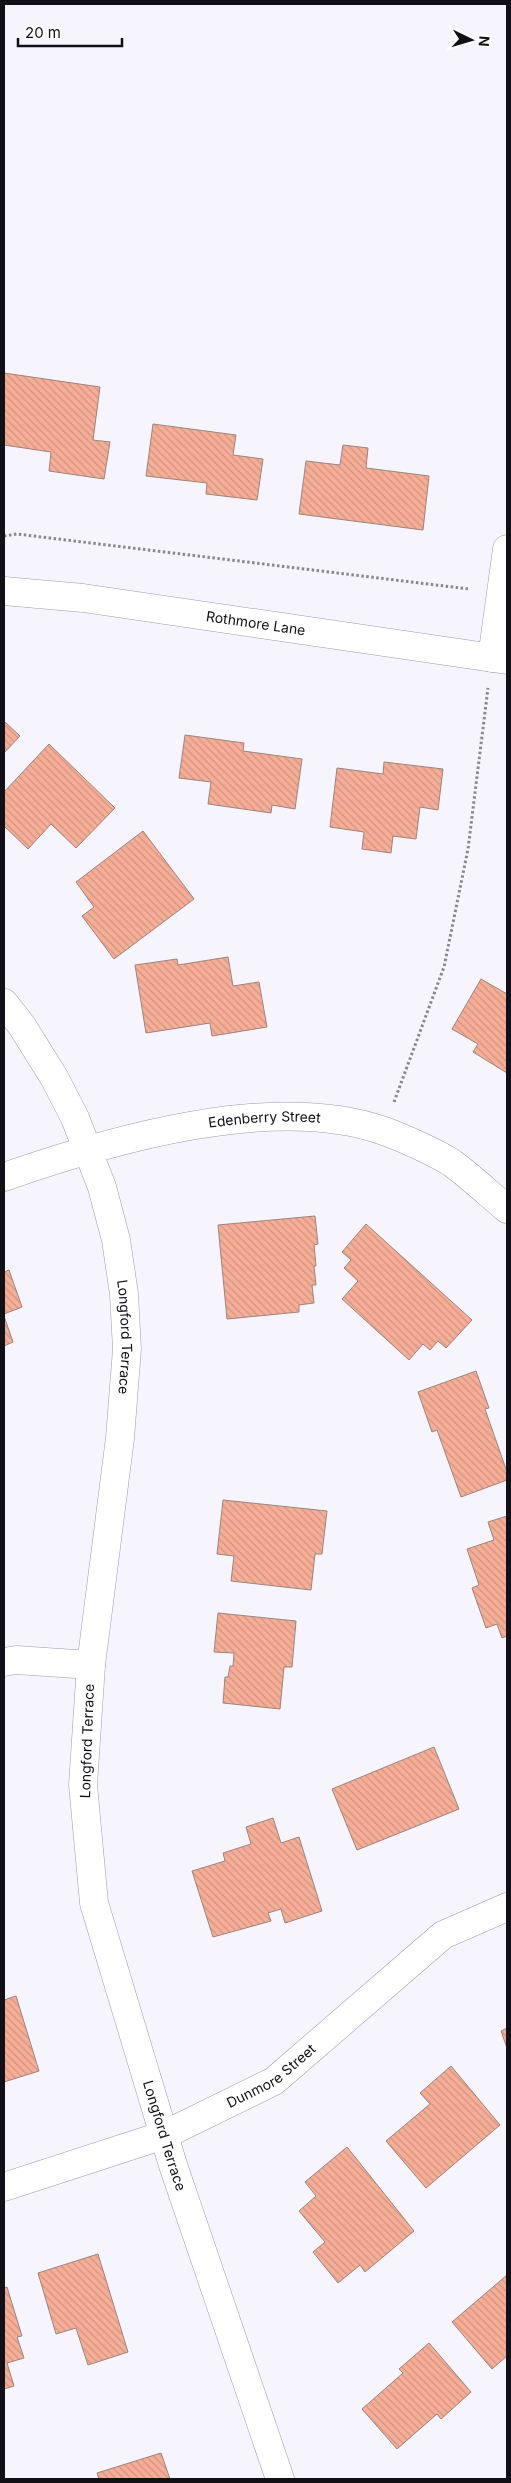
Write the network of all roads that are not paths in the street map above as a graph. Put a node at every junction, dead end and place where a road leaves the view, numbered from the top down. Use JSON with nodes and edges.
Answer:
{"nodes":[{"id":1,"x":507,"y":549,"type":"edge"},
{"id":2,"x":4,"y":591,"type":"edge"},
{"id":3,"x":500,"y":659,"type":"edge"},
{"id":4,"x":4,"y":1002,"type":"edge"},
{"id":5,"x":88,"y":1151,"type":"junction"},
{"id":6,"x":4,"y":1177,"type":"edge"},
{"id":7,"x":507,"y":1208,"type":"edge"},
{"id":8,"x":4,"y":1662,"type":"edge"},
{"id":9,"x":91,"y":1665,"type":"junction"},
{"id":10,"x":507,"y":1908,"type":"edge"},
{"id":11,"x":164,"y":2135,"type":"junction"},
{"id":12,"x":4,"y":2187,"type":"edge"},
{"id":13,"x":280,"y":2479,"type":"edge"}],
"edges":[{"from":1,"to":3,"type":"street"},
{"from":2,"to":3,"type":"street","name":"Rothmore Lane"},
{"from":4,"to":5,"type":"street","name":"Longford Terrace"},
{"from":5,"to":6,"type":"street","name":"Edenberry Street"},
{"from":5,"to":7,"type":"street","name":"Edenberry Street"},
{"from":5,"to":9,"type":"street","name":"Longford Terrace"},
{"from":8,"to":9,"type":"street"},
{"from":9,"to":11,"type":"street","name":"Longford Terrace"},
{"from":10,"to":11,"type":"street","name":"Dunmore Street"},
{"from":11,"to":12,"type":"street","name":"Dunmore Street"},
{"from":11,"to":13,"type":"street","name":"Longford Terrace"}]}
